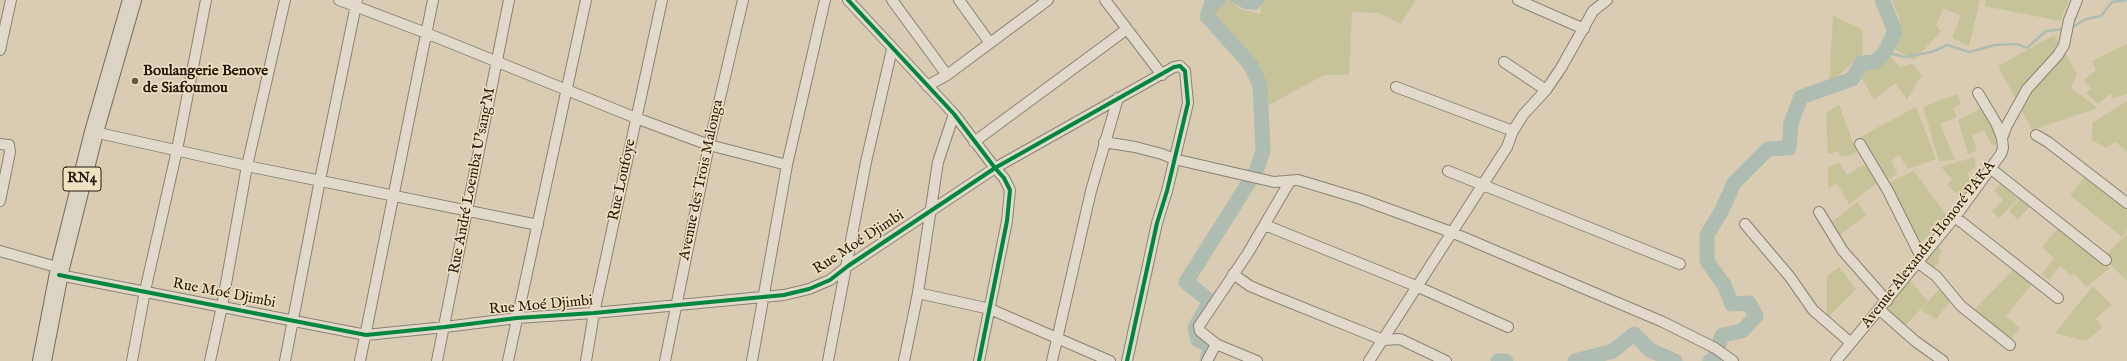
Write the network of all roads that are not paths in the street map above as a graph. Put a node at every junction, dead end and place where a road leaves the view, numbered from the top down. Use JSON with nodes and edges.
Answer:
{"nodes":[{"id":1,"x":11,"y":0,"type":"edge"},
{"id":2,"x":132,"y":0,"type":"edge"},
{"id":3,"x":206,"y":0,"type":"edge"},
{"id":4,"x":285,"y":0,"type":"edge"},
{"id":5,"x":339,"y":0,"type":"edge"},
{"id":6,"x":433,"y":0,"type":"edge"},
{"id":7,"x":509,"y":0,"type":"edge"},
{"id":8,"x":586,"y":0,"type":"edge"},
{"id":9,"x":662,"y":0,"type":"edge"},
{"id":10,"x":743,"y":0,"type":"edge"},
{"id":11,"x":825,"y":0,"type":"edge"},
{"id":12,"x":848,"y":0,"type":"edge"},
{"id":13,"x":892,"y":0,"type":"edge"},
{"id":14,"x":959,"y":0,"type":"edge"},
{"id":15,"x":1048,"y":0,"type":"edge"},
{"id":16,"x":1104,"y":0,"type":"edge"},
{"id":17,"x":1518,"y":0,"type":"edge"},
{"id":18,"x":1607,"y":0,"type":"edge"},
{"id":19,"x":2077,"y":0,"type":"edge"},
{"id":20,"x":357,"y":3,"type":"edge"},
{"id":21,"x":1032,"y":4,"type":"edge"},
{"id":22,"x":1127,"y":29,"type":"junction"},
{"id":23,"x":1584,"y":29,"type":"junction"},
{"id":24,"x":426,"y":33,"type":"junction"},
{"id":25,"x":990,"y":43,"type":"junction"},
{"id":26,"x":892,"y":49,"type":"junction"},
{"id":27,"x":0,"y":50,"type":"edge"},
{"id":28,"x":497,"y":61,"type":"junction"},
{"id":29,"x":1504,"y":62,"type":"dead end"},
{"id":30,"x":947,"y":75,"type":"junction"},
{"id":31,"x":1162,"y":75,"type":"junction"},
{"id":32,"x":927,"y":86,"type":"junction"},
{"id":33,"x":1396,"y":87,"type":"dead end"},
{"id":34,"x":567,"y":89,"type":"junction"},
{"id":35,"x":1546,"y":90,"type":"junction"},
{"id":36,"x":1978,"y":93,"type":"dead end"},
{"id":37,"x":1118,"y":98,"type":"junction"},
{"id":38,"x":954,"y":114,"type":"junction"},
{"id":39,"x":636,"y":118,"type":"junction"},
{"id":40,"x":94,"y":132,"type":"junction"},
{"id":41,"x":1513,"y":132,"type":"junction"},
{"id":42,"x":2036,"y":135,"type":"dead end"},
{"id":43,"x":2002,"y":138,"type":"junction"},
{"id":44,"x":974,"y":142,"type":"junction"},
{"id":45,"x":1104,"y":142,"type":"junction"},
{"id":46,"x":0,"y":144,"type":"edge"},
{"id":47,"x":1860,"y":144,"type":"dead end"},
{"id":48,"x":709,"y":145,"type":"junction"},
{"id":49,"x":177,"y":150,"type":"junction"},
{"id":50,"x":1174,"y":159,"type":"junction"},
{"id":51,"x":787,"y":165,"type":"junction"},
{"id":52,"x":247,"y":166,"type":"junction"},
{"id":53,"x":994,"y":168,"type":"junction"},
{"id":54,"x":1990,"y":168,"type":"junction"},
{"id":55,"x":1448,"y":171,"type":"dead end"},
{"id":56,"x":320,"y":180,"type":"junction"},
{"id":57,"x":1290,"y":181,"type":"junction"},
{"id":58,"x":1482,"y":186,"type":"junction"},
{"id":59,"x":393,"y":196,"type":"junction"},
{"id":60,"x":0,"y":201,"type":"edge"},
{"id":61,"x":2127,"y":203,"type":"edge"},
{"id":62,"x":931,"y":211,"type":"junction"},
{"id":63,"x":467,"y":212,"type":"junction"},
{"id":64,"x":1819,"y":212,"type":"dead end"},
{"id":65,"x":1955,"y":217,"type":"junction"},
{"id":66,"x":1745,"y":224,"type":"dead end"},
{"id":67,"x":538,"y":225,"type":"junction"},
{"id":68,"x":1265,"y":225,"type":"junction"},
{"id":69,"x":1451,"y":232,"type":"junction"},
{"id":70,"x":0,"y":251,"type":"edge"},
{"id":71,"x":1919,"y":260,"type":"junction"},
{"id":72,"x":2106,"y":260,"type":"dead end"},
{"id":73,"x":1680,"y":264,"type":"dead end"},
{"id":74,"x":848,"y":266,"type":"junction"},
{"id":75,"x":59,"y":272,"type":"junction"},
{"id":76,"x":1233,"y":274,"type":"junction"},
{"id":77,"x":1416,"y":286,"type":"junction"},
{"id":78,"x":145,"y":291,"type":"junction"},
{"id":79,"x":918,"y":293,"type":"junction"},
{"id":80,"x":764,"y":296,"type":"junction"},
{"id":81,"x":2058,"y":298,"type":"dead end"},
{"id":82,"x":1886,"y":301,"type":"junction"},
{"id":83,"x":222,"y":306,"type":"junction"},
{"id":84,"x":675,"y":306,"type":"junction"},
{"id":85,"x":990,"y":309,"type":"junction"},
{"id":86,"x":1880,"y":310,"type":"junction"},
{"id":87,"x":594,"y":314,"type":"junction"},
{"id":88,"x":517,"y":318,"type":"junction"},
{"id":89,"x":293,"y":320,"type":"junction"},
{"id":90,"x":1508,"y":327,"type":"dead end"},
{"id":91,"x":445,"y":328,"type":"junction"},
{"id":92,"x":366,"y":335,"type":"junction"},
{"id":93,"x":1057,"y":338,"type":"junction"},
{"id":94,"x":1383,"y":340,"type":"junction"},
{"id":95,"x":1851,"y":343,"type":"junction"},
{"id":96,"x":1216,"y":344,"type":"junction"},
{"id":97,"x":2010,"y":345,"type":"dead end"},
{"id":98,"x":42,"y":361,"type":"edge"},
{"id":99,"x":132,"y":361,"type":"edge"},
{"id":100,"x":210,"y":361,"type":"edge"},
{"id":101,"x":285,"y":361,"type":"edge"},
{"id":102,"x":360,"y":361,"type":"edge"},
{"id":103,"x":437,"y":361,"type":"edge"},
{"id":104,"x":508,"y":361,"type":"edge"},
{"id":105,"x":586,"y":361,"type":"edge"},
{"id":106,"x":665,"y":361,"type":"edge"},
{"id":107,"x":752,"y":361,"type":"edge"},
{"id":108,"x":828,"y":361,"type":"edge"},
{"id":109,"x":904,"y":361,"type":"edge"},
{"id":110,"x":979,"y":361,"type":"edge"},
{"id":111,"x":1052,"y":361,"type":"edge"},
{"id":112,"x":1110,"y":361,"type":"edge"},
{"id":113,"x":1127,"y":361,"type":"edge"},
{"id":114,"x":1207,"y":361,"type":"edge"},
{"id":115,"x":1257,"y":361,"type":"edge"},
{"id":116,"x":1369,"y":361,"type":"edge"},
{"id":117,"x":1446,"y":361,"type":"edge"},
{"id":118,"x":1733,"y":361,"type":"edge"},
{"id":119,"x":1836,"y":361,"type":"edge"},
{"id":120,"x":1942,"y":361,"type":"edge"}],
"edges":[{"from":1,"to":27,"type":"street"},
{"from":2,"to":40,"type":"highway","number":"RN4"},
{"from":3,"to":49,"type":"street"},
{"from":4,"to":52,"type":"street"},
{"from":5,"to":20,"type":"street"},
{"from":6,"to":24,"type":"street"},
{"from":7,"to":28,"type":"street","name":"Rue André Loemba U'sang'M"},
{"from":8,"to":34,"type":"street"},
{"from":9,"to":39,"type":"street","name":"Rue Loufoye"},
{"from":10,"to":48,"type":"street","name":"Avenue des Trois Malonga"},
{"from":11,"to":51,"type":"street"},
{"from":12,"to":26,"type":"street"},
{"from":13,"to":30,"type":"street"},
{"from":14,"to":25,"type":"street"},
{"from":15,"to":21,"type":"street"},
{"from":16,"to":22,"type":"street"},
{"from":17,"to":23,"type":"street"},
{"from":18,"to":23,"type":"street"},
{"from":19,"to":43,"type":"street","name":"Avenue Alexandre Honoré PAKA"},
{"from":20,"to":24,"type":"street"},
{"from":20,"to":56,"type":"street"},
{"from":21,"to":25,"type":"street"},
{"from":22,"to":31,"type":"street"},
{"from":22,"to":44,"type":"street"},
{"from":23,"to":35,"type":"street"},
{"from":24,"to":28,"type":"street"},
{"from":24,"to":59,"type":"street"},
{"from":25,"to":30,"type":"street"},
{"from":26,"to":32,"type":"street"},
{"from":26,"to":74,"type":"street"},
{"from":28,"to":34,"type":"street"},
{"from":28,"to":63,"type":"street","name":"Rue André Loemba U'sang'M"},
{"from":29,"to":35,"type":"street"},
{"from":30,"to":32,"type":"street"},
{"from":31,"to":37,"type":"street","name":"Rue Moé Djimbi"},
{"from":31,"to":50,"type":"street","name":"Rue Moé Djimbi"},
{"from":32,"to":38,"type":"street"},
{"from":33,"to":41,"type":"street"},
{"from":34,"to":39,"type":"street"},
{"from":34,"to":67,"type":"street"},
{"from":35,"to":41,"type":"street"},
{"from":36,"to":43,"type":"street"},
{"from":37,"to":45,"type":"street"},
{"from":37,"to":53,"type":"street","name":"Rue Moé Djimbi"},
{"from":38,"to":44,"type":"street"},
{"from":38,"to":62,"type":"street"},
{"from":39,"to":48,"type":"street"},
{"from":39,"to":87,"type":"street","name":"Rue Loufoye"},
{"from":40,"to":49,"type":"street"},
{"from":40,"to":75,"type":"highway","number":"RN4"},
{"from":41,"to":58,"type":"street"},
{"from":42,"to":61,"type":"street"},
{"from":43,"to":54,"type":"street","name":"Avenue Alexandre Honoré PAKA"},
{"from":44,"to":53,"type":"street"},
{"from":45,"to":50,"type":"street"},
{"from":45,"to":93,"type":"street"},
{"from":46,"to":60,"type":"street"},
{"from":47,"to":71,"type":"street"},
{"from":48,"to":51,"type":"street"},
{"from":48,"to":84,"type":"street","name":"Avenue des Trois Malonga"},
{"from":49,"to":52,"type":"street"},
{"from":49,"to":78,"type":"street"},
{"from":50,"to":57,"type":"street"},
{"from":50,"to":113,"type":"street"},
{"from":51,"to":80,"type":"street"},
{"from":52,"to":56,"type":"street"},
{"from":52,"to":83,"type":"street"},
{"from":53,"to":62,"type":"street","name":"Rue Moé Djimbi"},
{"from":53,"to":85,"type":"street"},
{"from":54,"to":65,"type":"street","name":"Avenue Alexandre Honoré PAKA"},
{"from":54,"to":72,"type":"street"},
{"from":55,"to":58,"type":"street"},
{"from":56,"to":59,"type":"street"},
{"from":56,"to":89,"type":"street"},
{"from":57,"to":68,"type":"street"},
{"from":57,"to":69,"type":"street"},
{"from":58,"to":69,"type":"street"},
{"from":58,"to":73,"type":"street"},
{"from":59,"to":63,"type":"street"},
{"from":59,"to":92,"type":"street"},
{"from":62,"to":74,"type":"street","name":"Rue Moé Djimbi"},
{"from":62,"to":79,"type":"street"},
{"from":63,"to":67,"type":"street"},
{"from":63,"to":91,"type":"street","name":"Rue André Loemba U'sang'M"},
{"from":64,"to":82,"type":"street"},
{"from":65,"to":71,"type":"street","name":"Avenue Alexandre Honoré PAKA"},
{"from":65,"to":81,"type":"street"},
{"from":66,"to":95,"type":"street"},
{"from":67,"to":88,"type":"street"},
{"from":68,"to":76,"type":"street"},
{"from":68,"to":77,"type":"street"},
{"from":69,"to":77,"type":"street"},
{"from":69,"to":118,"type":"street"},
{"from":70,"to":75,"type":"street","name":"Rue Moé Djimbi"},
{"from":71,"to":82,"type":"street","name":"Avenue Alexandre Honoré PAKA"},
{"from":71,"to":97,"type":"street"},
{"from":74,"to":80,"type":"street","name":"Rue Moé Djimbi"},
{"from":74,"to":108,"type":"street"},
{"from":75,"to":78,"type":"street","name":"Rue Moé Djimbi"},
{"from":75,"to":98,"type":"highway","number":"RN4"},
{"from":76,"to":94,"type":"street"},
{"from":76,"to":96,"type":"street"},
{"from":77,"to":90,"type":"street"},
{"from":77,"to":94,"type":"street"},
{"from":78,"to":83,"type":"street","name":"Rue Moé Djimbi"},
{"from":78,"to":99,"type":"street"},
{"from":79,"to":85,"type":"street"},
{"from":79,"to":109,"type":"street"},
{"from":80,"to":84,"type":"street","name":"Rue Moé Djimbi"},
{"from":80,"to":107,"type":"street"},
{"from":82,"to":86,"type":"street","name":"Avenue Alexandre Honoré PAKA"},
{"from":83,"to":89,"type":"street","name":"Rue Moé Djimbi"},
{"from":83,"to":100,"type":"street"},
{"from":84,"to":87,"type":"street","name":"Rue Moé Djimbi"},
{"from":84,"to":106,"type":"street","name":"Avenue des Trois Malonga"},
{"from":85,"to":93,"type":"street"},
{"from":85,"to":110,"type":"street"},
{"from":86,"to":95,"type":"street","name":"Avenue Alexandre Honoré PAKA"},
{"from":86,"to":120,"type":"street"},
{"from":87,"to":88,"type":"street","name":"Rue Moé Djimbi"},
{"from":87,"to":105,"type":"street","name":"Rue Loufoye"},
{"from":88,"to":91,"type":"street","name":"Rue Moé Djimbi"},
{"from":88,"to":104,"type":"street"},
{"from":89,"to":92,"type":"street","name":"Rue Moé Djimbi"},
{"from":89,"to":101,"type":"street"},
{"from":91,"to":92,"type":"street","name":"Rue Moé Djimbi"},
{"from":91,"to":103,"type":"street","name":"Rue André Loemba U'sang'M"},
{"from":92,"to":102,"type":"street"},
{"from":93,"to":111,"type":"street"},
{"from":93,"to":112,"type":"street"},
{"from":94,"to":116,"type":"street"},
{"from":94,"to":117,"type":"street"},
{"from":95,"to":119,"type":"street","name":"Avenue Alexandre Honoré PAKA"},
{"from":96,"to":114,"type":"street"},
{"from":96,"to":115,"type":"street"}]}
